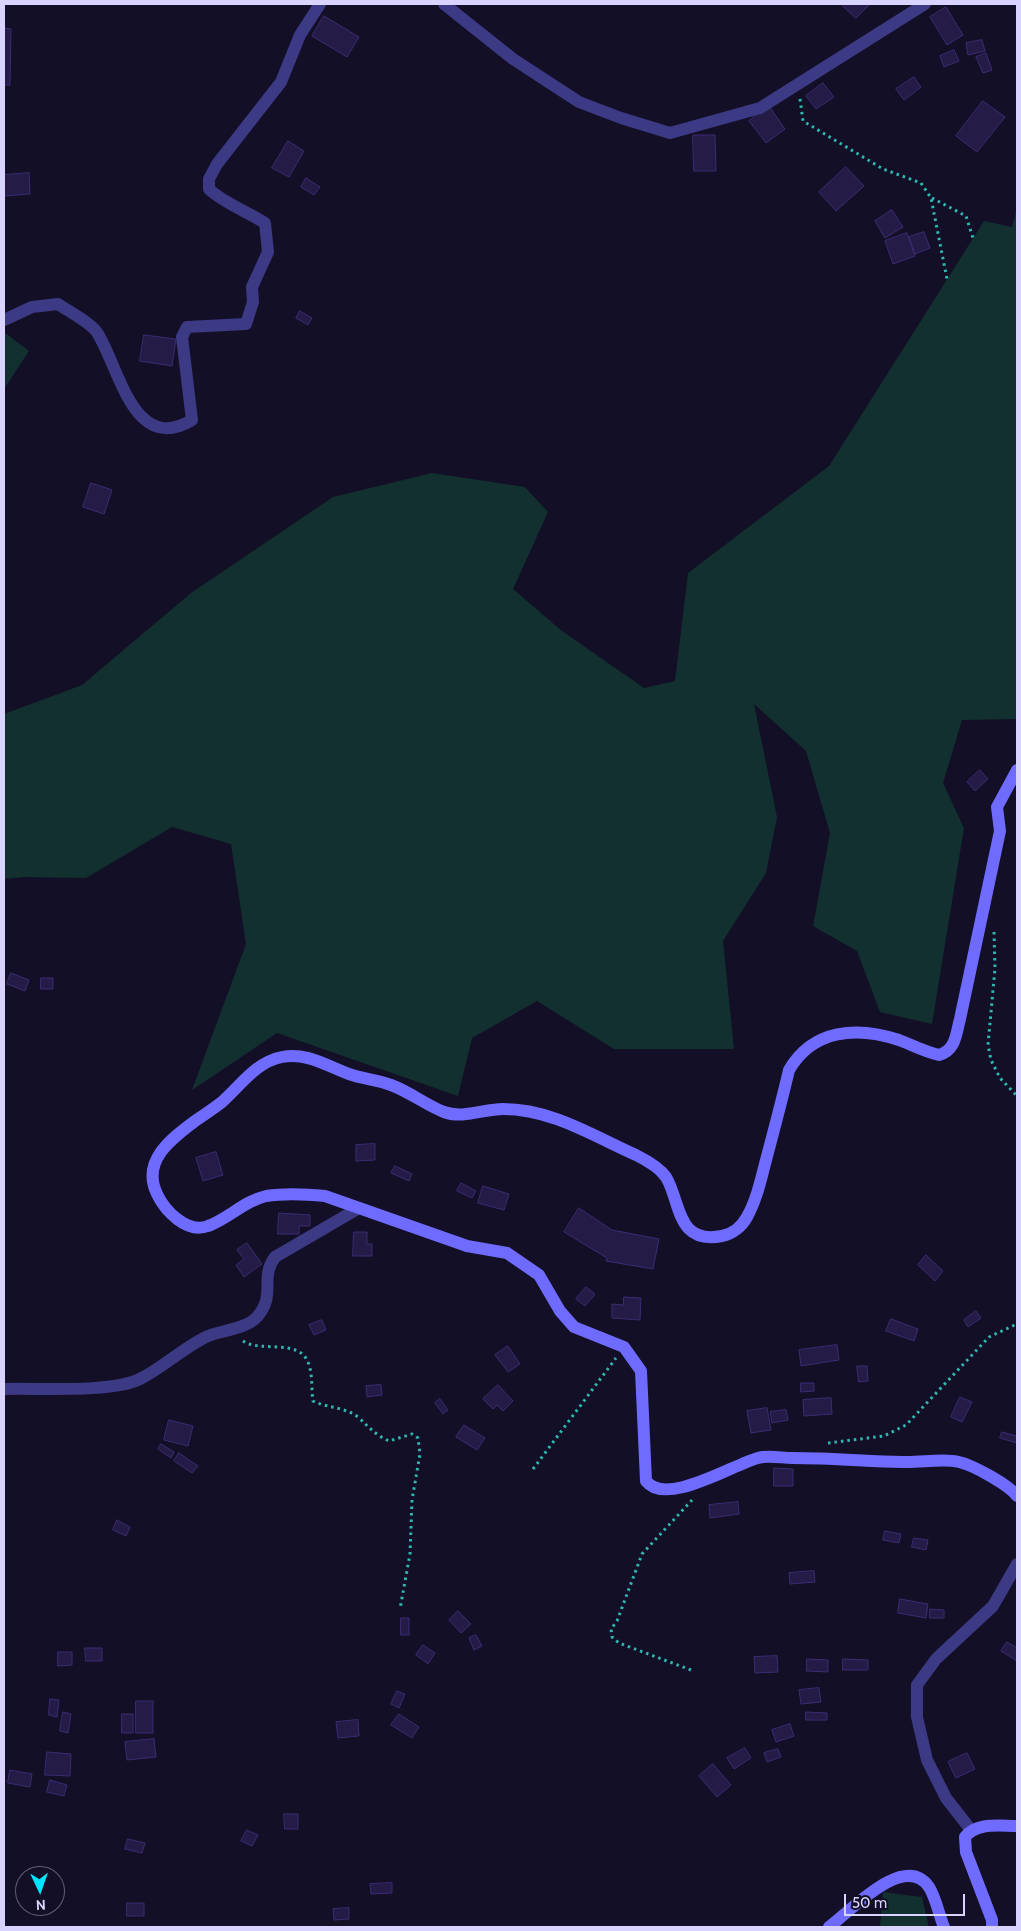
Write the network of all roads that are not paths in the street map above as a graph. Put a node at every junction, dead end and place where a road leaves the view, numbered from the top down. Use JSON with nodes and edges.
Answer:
{"nodes":[{"id":1,"x":320,"y":4,"type":"edge"},
{"id":2,"x":444,"y":4,"type":"edge"},
{"id":3,"x":925,"y":4,"type":"edge"},
{"id":4,"x":4,"y":320,"type":"edge"},
{"id":5,"x":1017,"y":770,"type":"edge"},
{"id":6,"x":359,"y":1208,"type":"junction"},
{"id":7,"x":4,"y":1389,"type":"edge"},
{"id":8,"x":1017,"y":1496,"type":"edge"},
{"id":9,"x":1017,"y":1564,"type":"edge"},
{"id":10,"x":1017,"y":1826,"type":"edge"},
{"id":11,"x":971,"y":1830,"type":"junction"},
{"id":12,"x":829,"y":1927,"type":"edge"},
{"id":13,"x":944,"y":1927,"type":"edge"},
{"id":14,"x":992,"y":1927,"type":"edge"}],
"edges":[{"from":1,"to":4,"type":"street"},
{"from":2,"to":3,"type":"street"},
{"from":5,"to":6,"type":"main road"},
{"from":6,"to":7,"type":"street"},
{"from":6,"to":8,"type":"main road"},
{"from":9,"to":11,"type":"street"},
{"from":10,"to":11,"type":"main road"},
{"from":11,"to":14,"type":"main road"},
{"from":12,"to":13,"type":"main road"}]}
